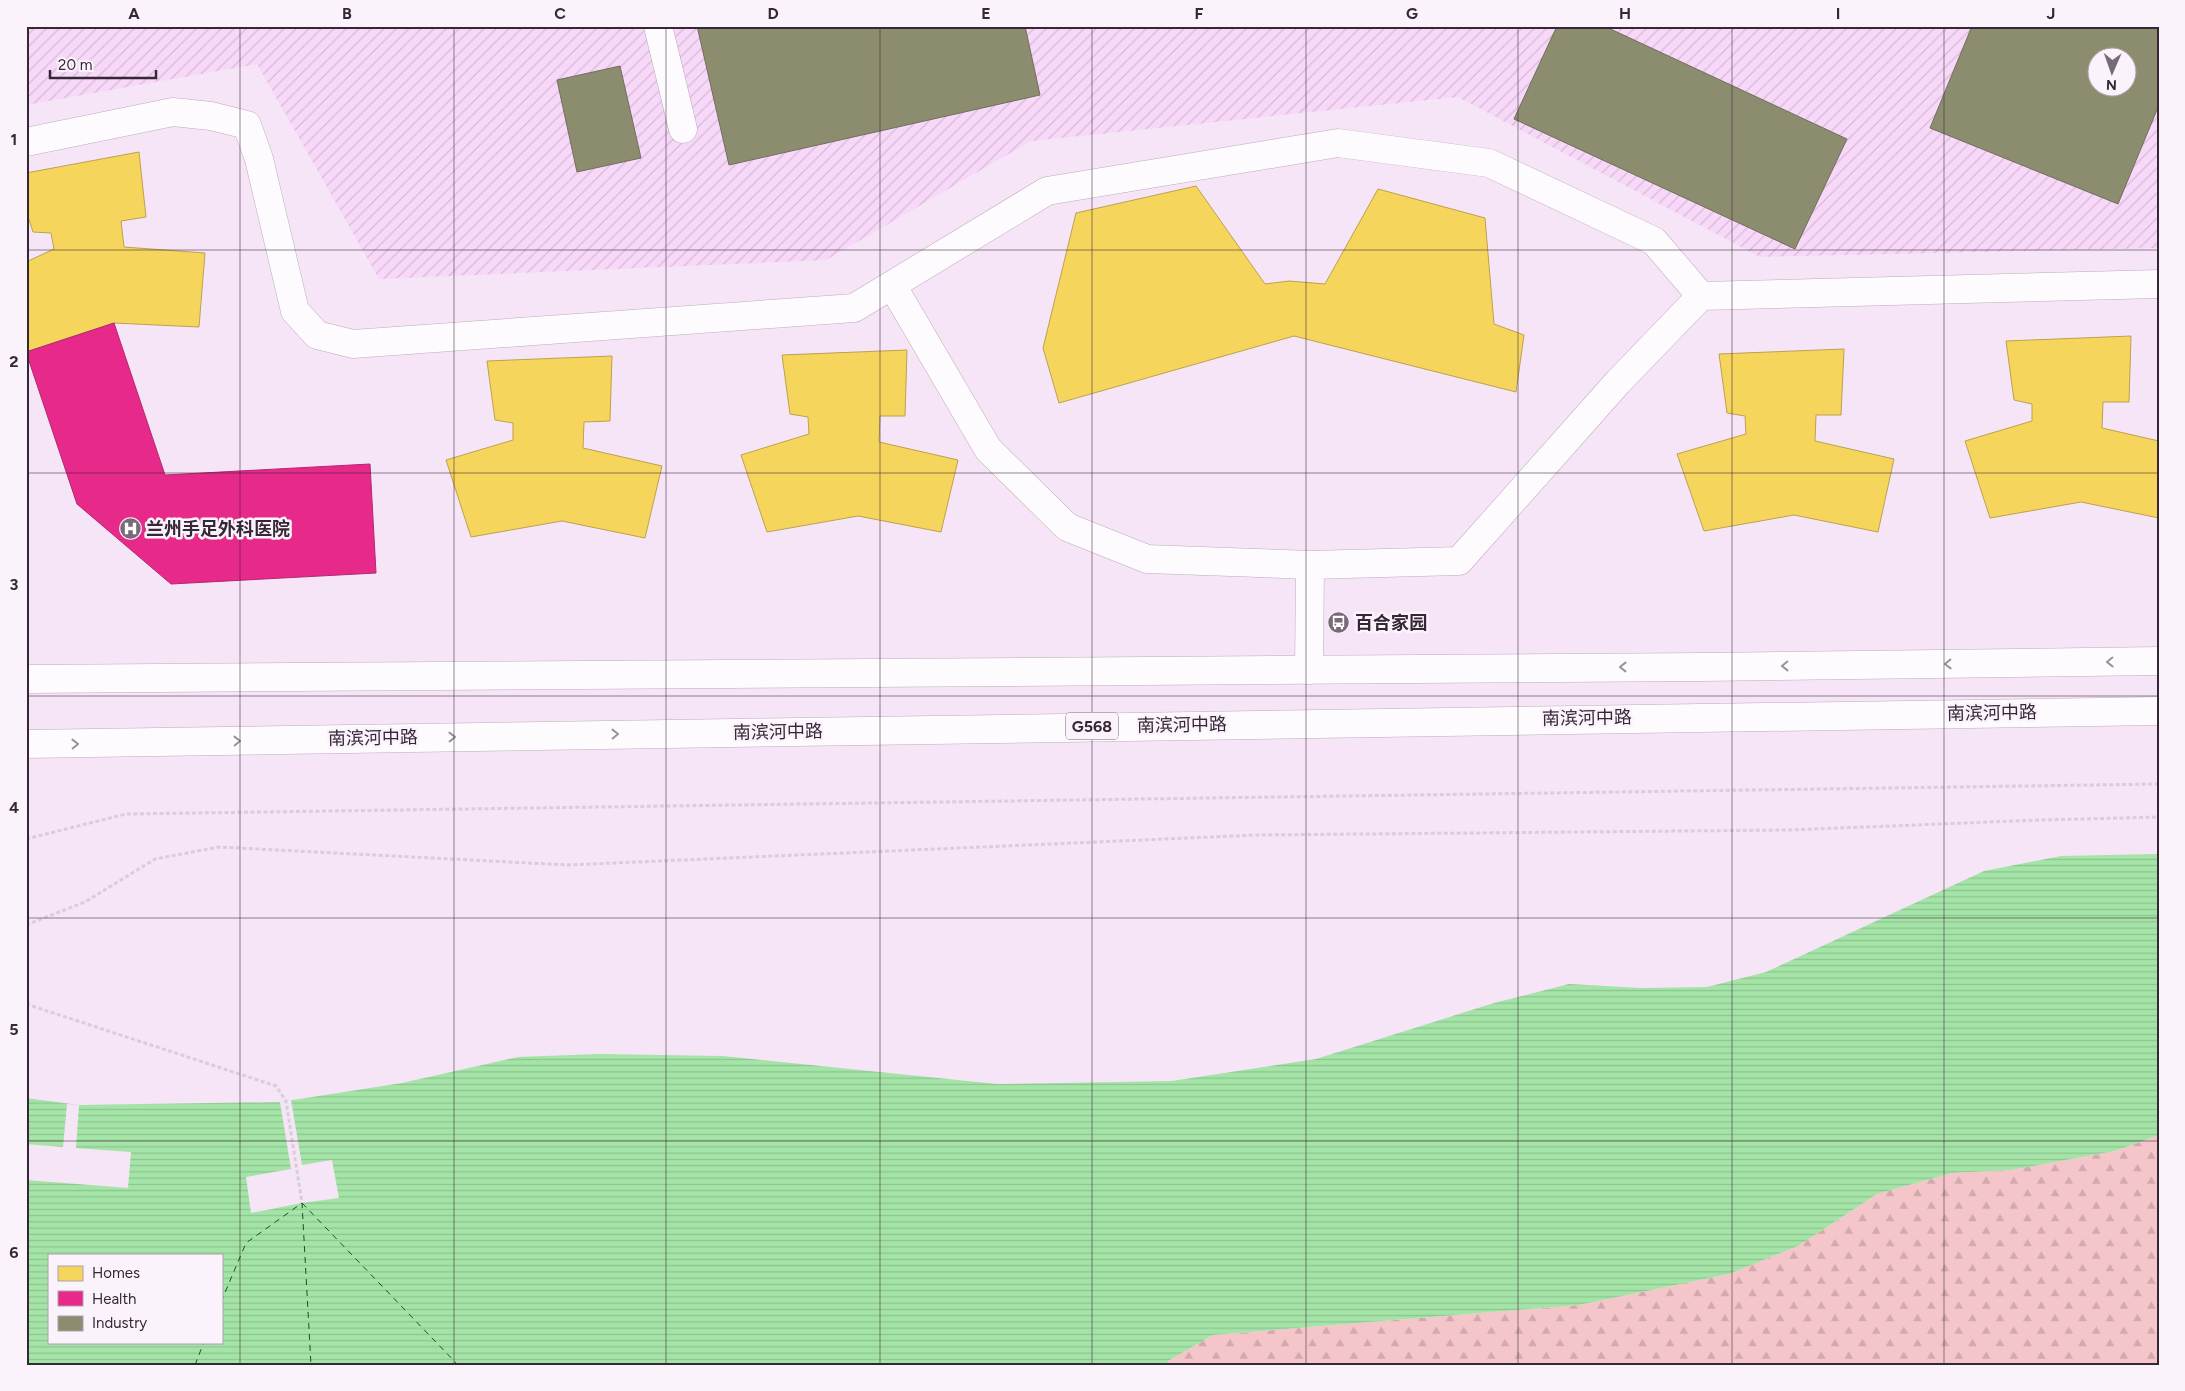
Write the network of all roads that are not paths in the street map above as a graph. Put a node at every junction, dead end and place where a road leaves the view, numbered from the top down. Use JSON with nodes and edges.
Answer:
{"nodes":[{"id":1,"x":658,"y":26,"type":"edge"},
{"id":2,"x":683,"y":129,"type":"dead end"},
{"id":3,"x":26,"y":142,"type":"edge"},
{"id":4,"x":2159,"y":284,"type":"edge"},
{"id":5,"x":892,"y":285,"type":"junction"},
{"id":6,"x":1701,"y":296,"type":"junction"},
{"id":7,"x":1310,"y":565,"type":"junction"},
{"id":8,"x":2159,"y":661,"type":"edge"},
{"id":9,"x":1309,"y":670,"type":"junction"},
{"id":10,"x":26,"y":678,"type":"edge"},
{"id":11,"x":2159,"y":711,"type":"edge"},
{"id":12,"x":26,"y":744,"type":"edge"}],
"edges":[{"from":1,"to":2,"type":"main road"},
{"from":3,"to":5,"type":"main road"},
{"from":4,"to":6,"type":"main road"},
{"from":5,"to":6,"type":"main road"},
{"from":5,"to":7,"type":"main road"},
{"from":6,"to":7,"type":"main road"},
{"from":7,"to":9,"type":"main road"},
{"from":8,"to":9,"type":"main road","one_way":true},
{"from":9,"to":10,"type":"main road"},
{"from":12,"to":11,"type":"main road","name":"南滨河中路","number":"G568","one_way":true}]}
